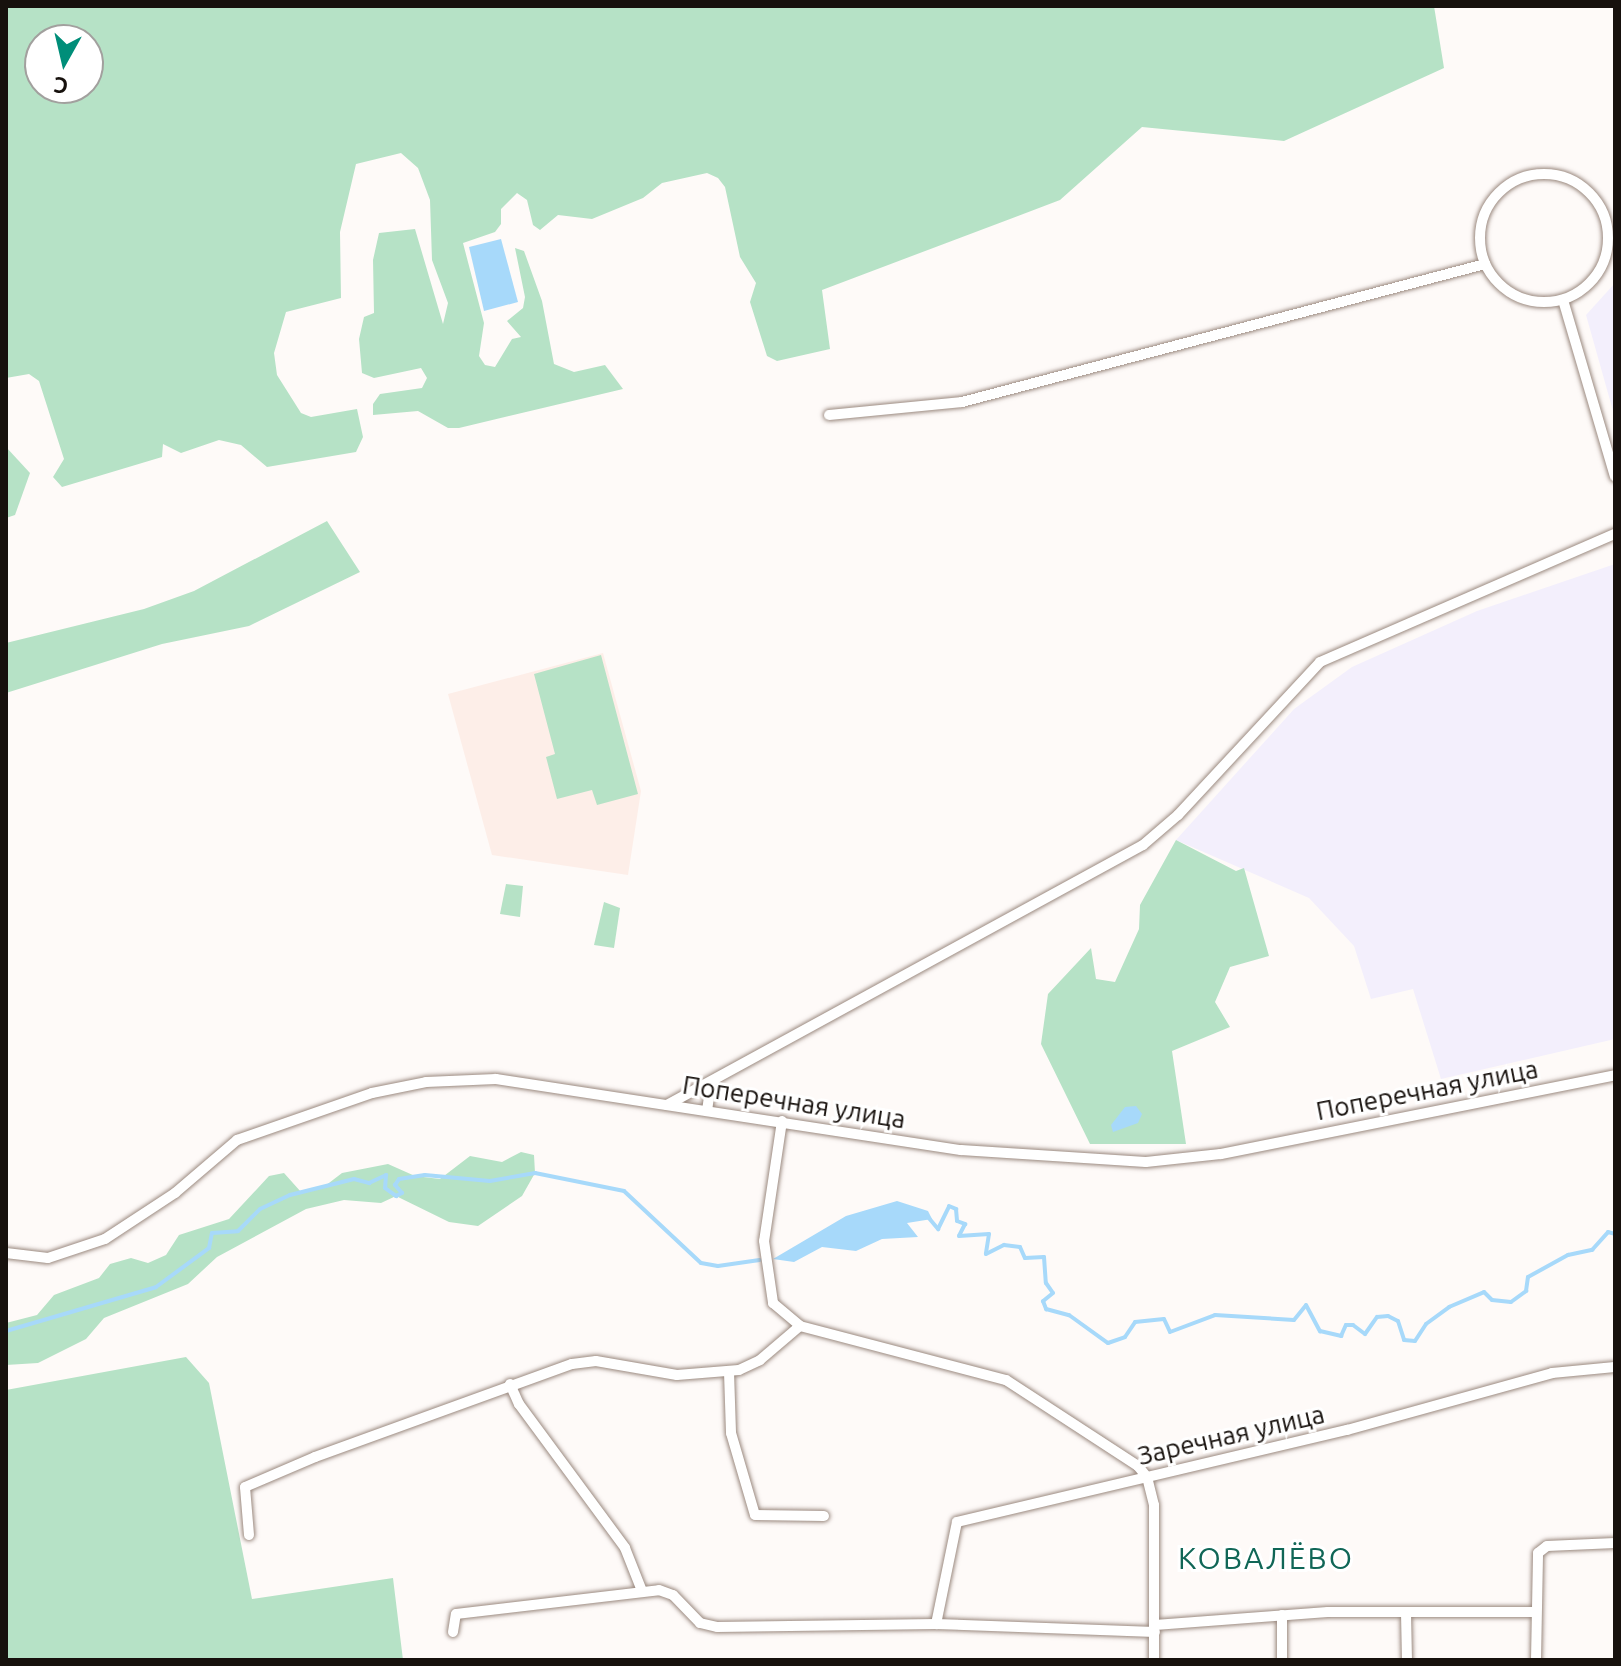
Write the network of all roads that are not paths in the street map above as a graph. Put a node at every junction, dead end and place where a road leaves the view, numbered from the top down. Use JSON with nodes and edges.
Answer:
{"nodes":[{"id":1,"x":1612,"y":233,"type":"edge"},
{"id":2,"x":1485,"y":264,"type":"junction"},
{"id":3,"x":1563,"y":300,"type":"junction"},
{"id":4,"x":829,"y":415,"type":"dead end"},
{"id":5,"x":1615,"y":430,"type":"edge"},
{"id":6,"x":1602,"y":434,"type":"junction"},
{"id":7,"x":1615,"y":477,"type":"edge"},
{"id":8,"x":1615,"y":534,"type":"edge"},
{"id":9,"x":1615,"y":1075,"type":"edge"},
{"id":10,"x":712,"y":1080,"type":"junction"},
{"id":11,"x":667,"y":1105,"type":"junction"},
{"id":12,"x":707,"y":1111,"type":"junction"},
{"id":13,"x":782,"y":1121,"type":"junction"},
{"id":14,"x":6,"y":1253,"type":"edge"},
{"id":15,"x":800,"y":1326,"type":"junction"},
{"id":16,"x":1615,"y":1367,"type":"edge"},
{"id":17,"x":729,"y":1372,"type":"junction"},
{"id":18,"x":510,"y":1384,"type":"junction"},
{"id":19,"x":1147,"y":1477,"type":"junction"},
{"id":20,"x":824,"y":1516,"type":"dead end"},
{"id":21,"x":249,"y":1535,"type":"dead end"},
{"id":22,"x":1615,"y":1543,"type":"edge"},
{"id":23,"x":642,"y":1591,"type":"junction"},
{"id":24,"x":1535,"y":1612,"type":"junction"},
{"id":25,"x":1406,"y":1613,"type":"junction"},
{"id":26,"x":1282,"y":1615,"type":"junction"},
{"id":27,"x":936,"y":1624,"type":"junction"},
{"id":28,"x":1155,"y":1628,"type":"junction"},
{"id":29,"x":453,"y":1632,"type":"dead end"},
{"id":30,"x":1154,"y":1660,"type":"edge"},
{"id":31,"x":1282,"y":1660,"type":"edge"},
{"id":32,"x":1407,"y":1660,"type":"edge"},
{"id":33,"x":1536,"y":1660,"type":"edge"}],
"edges":[{"from":1,"to":2,"type":"street"},
{"from":1,"to":3,"type":"street"},
{"from":2,"to":3,"type":"street"},
{"from":2,"to":4,"type":"street"},
{"from":3,"to":6,"type":"street"},
{"from":5,"to":6,"type":"street"},
{"from":6,"to":7,"type":"street"},
{"from":8,"to":10,"type":"street"},
{"from":9,"to":13,"type":"street","name":"Поперечная улица"},
{"from":10,"to":11,"type":"street"},
{"from":10,"to":12,"type":"street"},
{"from":11,"to":12,"type":"street","name":"Поперечная улица"},
{"from":11,"to":14,"type":"street","name":"Поперечная улица"},
{"from":12,"to":13,"type":"street","name":"Поперечная улица"},
{"from":13,"to":15,"type":"street"},
{"from":15,"to":17,"type":"street"},
{"from":15,"to":19,"type":"street"},
{"from":16,"to":19,"type":"street","name":"Заречная улица"},
{"from":17,"to":18,"type":"street"},
{"from":17,"to":20,"type":"street"},
{"from":18,"to":21,"type":"street"},
{"from":18,"to":23,"type":"street"},
{"from":19,"to":27,"type":"street","name":"Заречная улица"},
{"from":19,"to":28,"type":"street"},
{"from":22,"to":24,"type":"street"},
{"from":23,"to":27,"type":"street"},
{"from":23,"to":29,"type":"street"},
{"from":24,"to":25,"type":"street"},
{"from":24,"to":33,"type":"street"},
{"from":25,"to":26,"type":"street"},
{"from":25,"to":32,"type":"street"},
{"from":26,"to":28,"type":"street"},
{"from":26,"to":31,"type":"street"},
{"from":27,"to":28,"type":"street"},
{"from":28,"to":30,"type":"street"}]}
